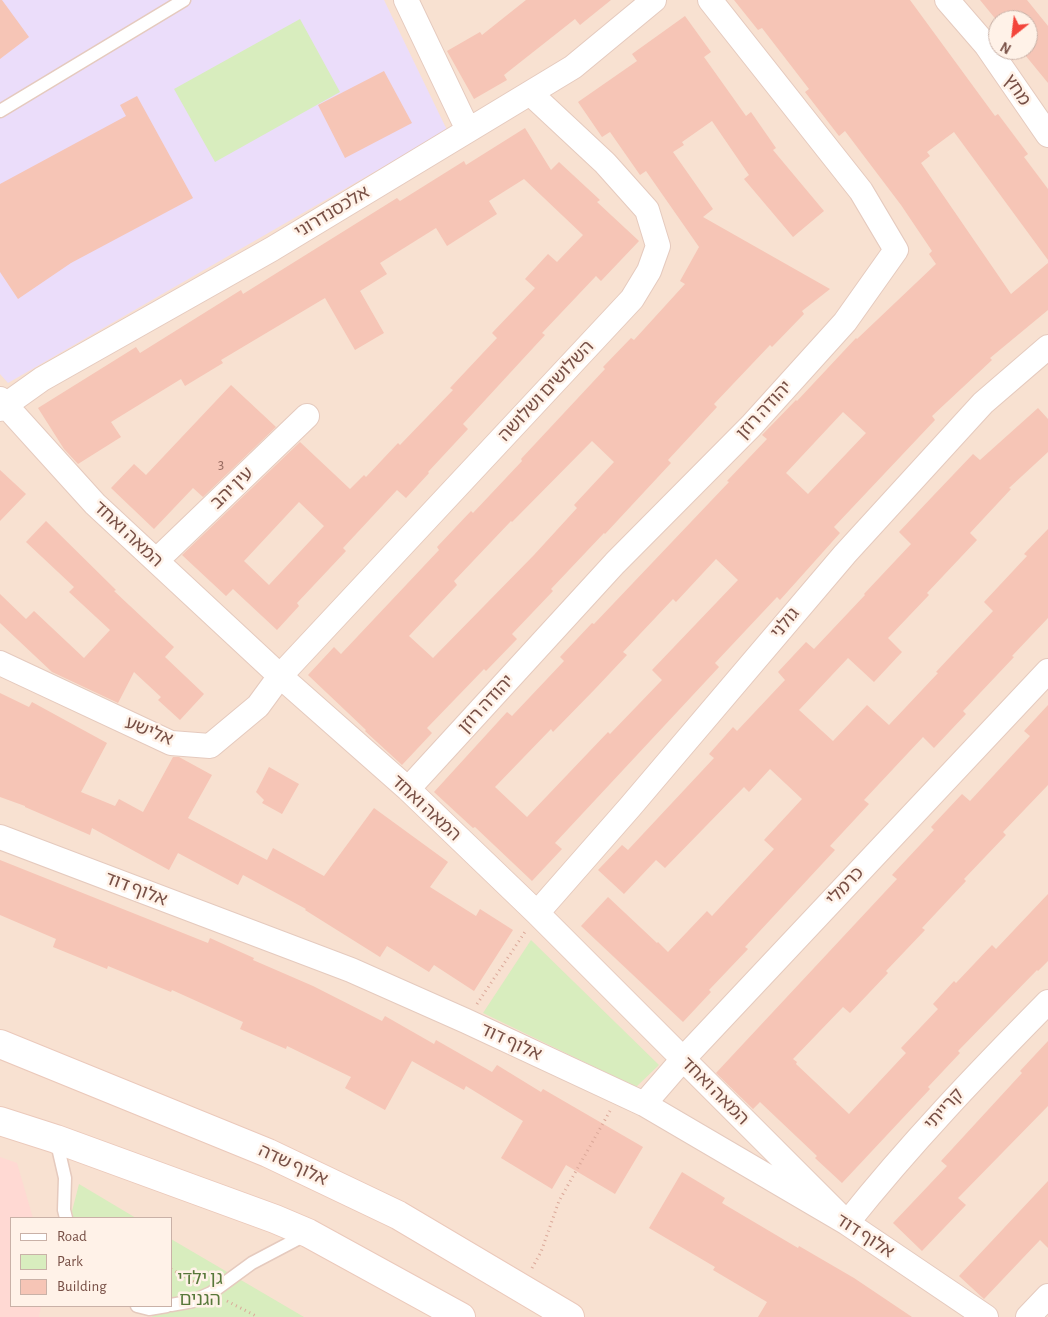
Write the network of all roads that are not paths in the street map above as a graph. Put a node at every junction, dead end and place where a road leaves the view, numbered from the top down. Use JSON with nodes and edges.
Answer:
{"nodes":[{"id":1,"x":184,"y":0,"type":"edge"},
{"id":2,"x":406,"y":0,"type":"edge"},
{"id":3,"x":654,"y":0,"type":"edge"},
{"id":4,"x":710,"y":0,"type":"edge"},
{"id":5,"x":947,"y":0,"type":"edge"},
{"id":6,"x":530,"y":93,"type":"junction"},
{"id":7,"x":0,"y":111,"type":"edge"},
{"id":8,"x":468,"y":130,"type":"junction"},
{"id":9,"x":1048,"y":135,"type":"edge"},
{"id":10,"x":1048,"y":348,"type":"edge"},
{"id":11,"x":2,"y":404,"type":"edge"},
{"id":12,"x":307,"y":416,"type":"dead end"},
{"id":13,"x":156,"y":560,"type":"junction"},
{"id":14,"x":0,"y":663,"type":"edge"},
{"id":15,"x":1048,"y":671,"type":"edge"},
{"id":16,"x":280,"y":676,"type":"junction"},
{"id":17,"x":408,"y":789,"type":"junction"},
{"id":18,"x":0,"y":837,"type":"edge"},
{"id":19,"x":537,"y":913,"type":"junction"},
{"id":20,"x":1048,"y":1002,"type":"edge"},
{"id":21,"x":0,"y":1044,"type":"edge"},
{"id":22,"x":683,"y":1059,"type":"junction"},
{"id":23,"x":644,"y":1104,"type":"junction"},
{"id":24,"x":0,"y":1122,"type":"edge"},
{"id":25,"x":56,"y":1139,"type":"junction"},
{"id":26,"x":66,"y":1217,"type":"edge"},
{"id":27,"x":847,"y":1223,"type":"junction"},
{"id":28,"x":308,"y":1233,"type":"junction"},
{"id":29,"x":1048,"y":1296,"type":"edge"},
{"id":30,"x":172,"y":1305,"type":"edge"},
{"id":31,"x":140,"y":1307,"type":"edge"},
{"id":32,"x":162,"y":1307,"type":"edge"},
{"id":33,"x":461,"y":1317,"type":"edge"},
{"id":34,"x":570,"y":1317,"type":"edge"},
{"id":35,"x":986,"y":1317,"type":"edge"},
{"id":36,"x":1028,"y":1317,"type":"edge"}],
"edges":[{"from":1,"to":7,"type":"lane"},
{"from":2,"to":8,"type":"street"},
{"from":3,"to":6,"type":"street","name":"אלכסנדרוני"},
{"from":4,"to":17,"type":"street","name":"יהודה רוזן"},
{"from":5,"to":9,"type":"street","name":"מחץ"},
{"from":6,"to":8,"type":"street","name":"אלכסנדרוני"},
{"from":6,"to":16,"type":"street","name":"השלושים ושלושה"},
{"from":8,"to":11,"type":"street","name":"אלכסנדרוני"},
{"from":10,"to":19,"type":"street","name":"גולני"},
{"from":11,"to":13,"type":"street","name":"המאה ואחד"},
{"from":12,"to":13,"type":"street","name":"עין יהב"},
{"from":13,"to":16,"type":"street","name":"המאה ואחד"},
{"from":14,"to":16,"type":"street","name":"אלישע"},
{"from":15,"to":22,"type":"street","name":"כרמלי"},
{"from":16,"to":17,"type":"street","name":"המאה ואחד"},
{"from":17,"to":19,"type":"street","name":"המאה ואחד"},
{"from":18,"to":23,"type":"street","name":"אלוף דוד"},
{"from":19,"to":22,"type":"street","name":"המאה ואחד"},
{"from":20,"to":27,"type":"street","name":"קרייתי"},
{"from":21,"to":34,"type":"main road","name":"אלוף שדה"},
{"from":22,"to":23,"type":"street","name":"כרמלי"},
{"from":22,"to":27,"type":"street","name":"המאה ואחד"},
{"from":23,"to":27,"type":"street","name":"אלוף דוד"},
{"from":24,"to":25,"type":"main road"},
{"from":25,"to":26,"type":"lane"},
{"from":25,"to":28,"type":"main road"},
{"from":27,"to":35,"type":"street","name":"אלוף דוד"},
{"from":28,"to":30,"type":"lane"},
{"from":28,"to":33,"type":"main road"},
{"from":29,"to":36,"type":"street"},
{"from":31,"to":32,"type":"lane"}]}
